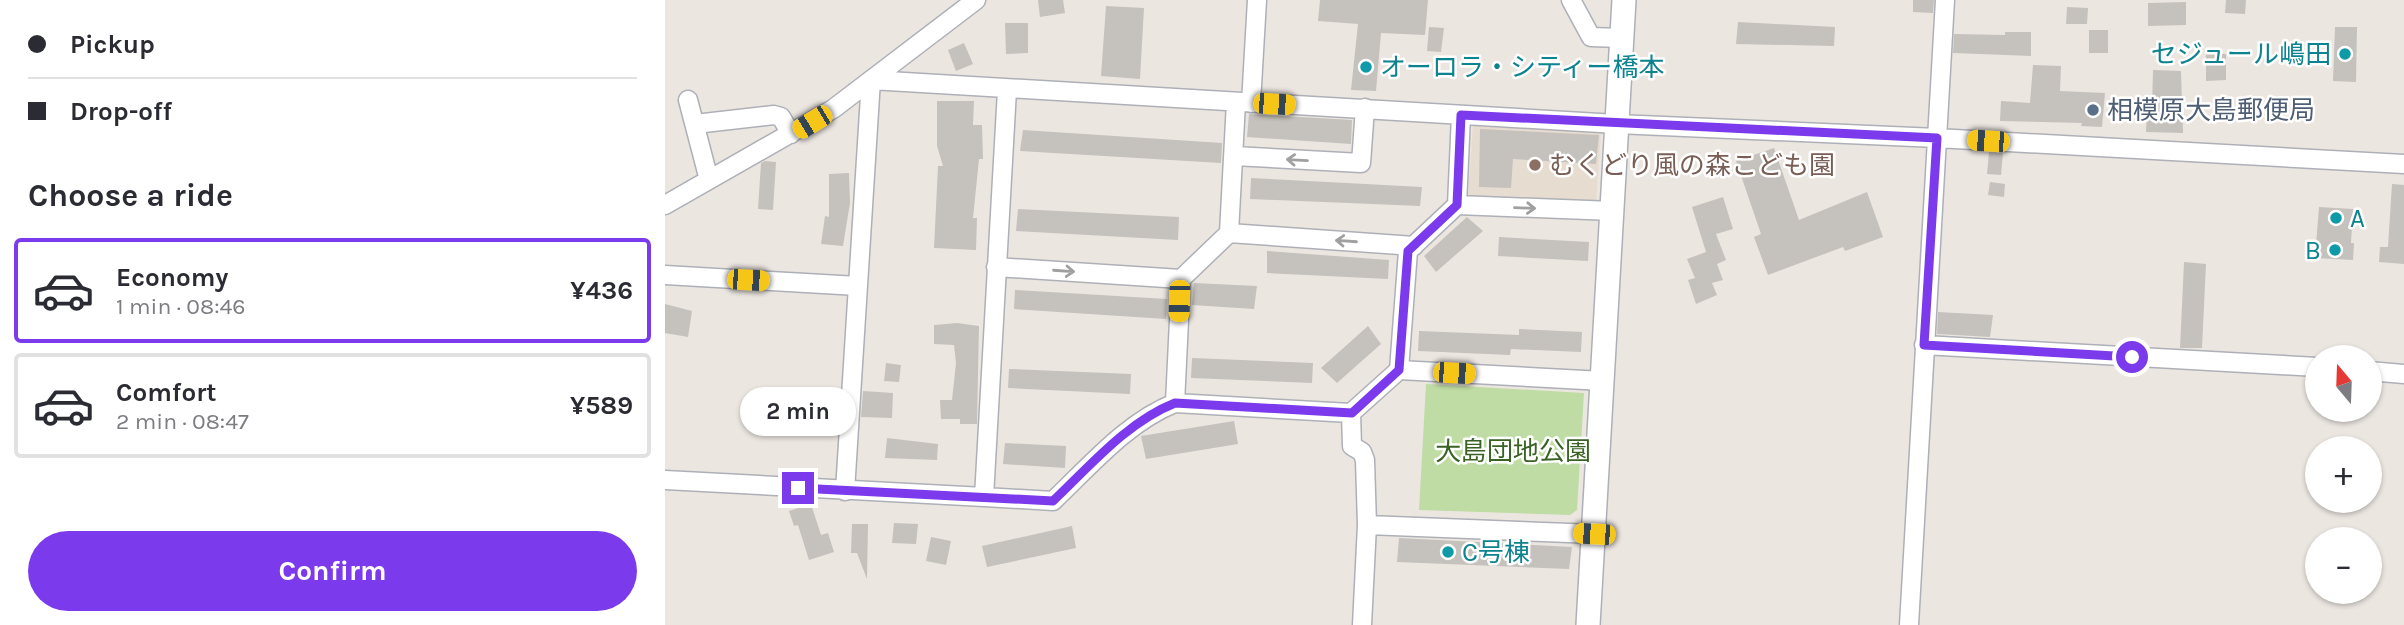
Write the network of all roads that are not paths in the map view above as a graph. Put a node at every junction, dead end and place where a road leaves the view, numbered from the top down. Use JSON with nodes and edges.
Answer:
{"nodes":[{"id":1,"x":976,"y":0,"type":"edge"},
{"id":2,"x":1257,"y":0,"type":"edge"},
{"id":3,"x":1571,"y":0,"type":"edge"},
{"id":4,"x":1624,"y":0,"type":"edge"},
{"id":5,"x":1945,"y":0,"type":"edge"},
{"id":6,"x":1621,"y":38,"type":"junction"},
{"id":7,"x":871,"y":80,"type":"junction"},
{"id":8,"x":1007,"y":90,"type":"junction"},
{"id":9,"x":688,"y":100,"type":"dead end"},
{"id":10,"x":1244,"y":103,"type":"junction"},
{"id":11,"x":1365,"y":108,"type":"junction"},
{"id":12,"x":1461,"y":115,"type":"junction"},
{"id":13,"x":695,"y":124,"type":"junction"},
{"id":14,"x":1616,"y":124,"type":"junction"},
{"id":15,"x":791,"y":134,"type":"junction"},
{"id":16,"x":1937,"y":138,"type":"junction"},
{"id":17,"x":1234,"y":156,"type":"junction"},
{"id":18,"x":2404,"y":164,"type":"edge"},
{"id":19,"x":709,"y":180,"type":"junction"},
{"id":20,"x":665,"y":205,"type":"edge"},
{"id":21,"x":1457,"y":205,"type":"junction"},
{"id":22,"x":1613,"y":211,"type":"junction"},
{"id":23,"x":1229,"y":233,"type":"junction"},
{"id":24,"x":1414,"y":246,"type":"junction"},
{"id":25,"x":996,"y":267,"type":"junction"},
{"id":26,"x":665,"y":275,"type":"edge"},
{"id":27,"x":1181,"y":279,"type":"junction"},
{"id":28,"x":858,"y":286,"type":"junction"},
{"id":29,"x":1924,"y":345,"type":"junction"},
{"id":30,"x":2305,"y":366,"type":"edge"},
{"id":31,"x":1399,"y":370,"type":"junction"},
{"id":32,"x":2382,"y":372,"type":"edge"},
{"id":33,"x":2404,"y":374,"type":"edge"},
{"id":34,"x":1603,"y":381,"type":"junction"},
{"id":35,"x":1175,"y":403,"type":"junction"},
{"id":36,"x":1352,"y":413,"type":"junction"},
{"id":37,"x":665,"y":480,"type":"edge"},
{"id":38,"x":845,"y":491,"type":"junction"},
{"id":39,"x":984,"y":498,"type":"junction"},
{"id":40,"x":1367,"y":525,"type":"junction"},
{"id":41,"x":1594,"y":534,"type":"junction"},
{"id":42,"x":1362,"y":625,"type":"edge"},
{"id":43,"x":1588,"y":625,"type":"edge"},
{"id":44,"x":1909,"y":625,"type":"edge"}],
"edges":[{"from":1,"to":7,"type":"street"},
{"from":2,"to":10,"type":"street"},
{"from":3,"to":6,"type":"street"},
{"from":4,"to":6,"type":"street"},
{"from":5,"to":16,"type":"street"},
{"from":6,"to":14,"type":"street"},
{"from":7,"to":8,"type":"street"},
{"from":7,"to":15,"type":"street"},
{"from":7,"to":28,"type":"street"},
{"from":8,"to":10,"type":"street"},
{"from":8,"to":25,"type":"street"},
{"from":9,"to":13,"type":"street"},
{"from":10,"to":11,"type":"street"},
{"from":10,"to":17,"type":"street"},
{"from":11,"to":12,"type":"street"},
{"from":11,"to":17,"type":"street","one_way":true},
{"from":12,"to":14,"type":"street"},
{"from":12,"to":21,"type":"street"},
{"from":13,"to":15,"type":"street"},
{"from":13,"to":19,"type":"street"},
{"from":14,"to":16,"type":"street"},
{"from":14,"to":22,"type":"street"},
{"from":15,"to":19,"type":"street"},
{"from":16,"to":18,"type":"street"},
{"from":16,"to":29,"type":"street"},
{"from":17,"to":23,"type":"street"},
{"from":19,"to":20,"type":"street"},
{"from":21,"to":22,"type":"street","one_way":true},
{"from":21,"to":24,"type":"street"},
{"from":22,"to":34,"type":"street"},
{"from":24,"to":23,"type":"street","one_way":true},
{"from":23,"to":27,"type":"street"},
{"from":24,"to":31,"type":"street"},
{"from":25,"to":27,"type":"street","one_way":true},
{"from":25,"to":39,"type":"street"},
{"from":26,"to":28,"type":"street"},
{"from":27,"to":35,"type":"street"},
{"from":28,"to":38,"type":"street"},
{"from":29,"to":30,"type":"street"},
{"from":29,"to":44,"type":"street"},
{"from":31,"to":34,"type":"street"},
{"from":31,"to":36,"type":"street"},
{"from":32,"to":33,"type":"street"},
{"from":34,"to":41,"type":"street"},
{"from":35,"to":36,"type":"street"},
{"from":35,"to":39,"type":"street"},
{"from":36,"to":40,"type":"street"},
{"from":37,"to":38,"type":"street"},
{"from":38,"to":39,"type":"street"},
{"from":40,"to":41,"type":"street"},
{"from":40,"to":42,"type":"street"},
{"from":41,"to":43,"type":"street"}]}
